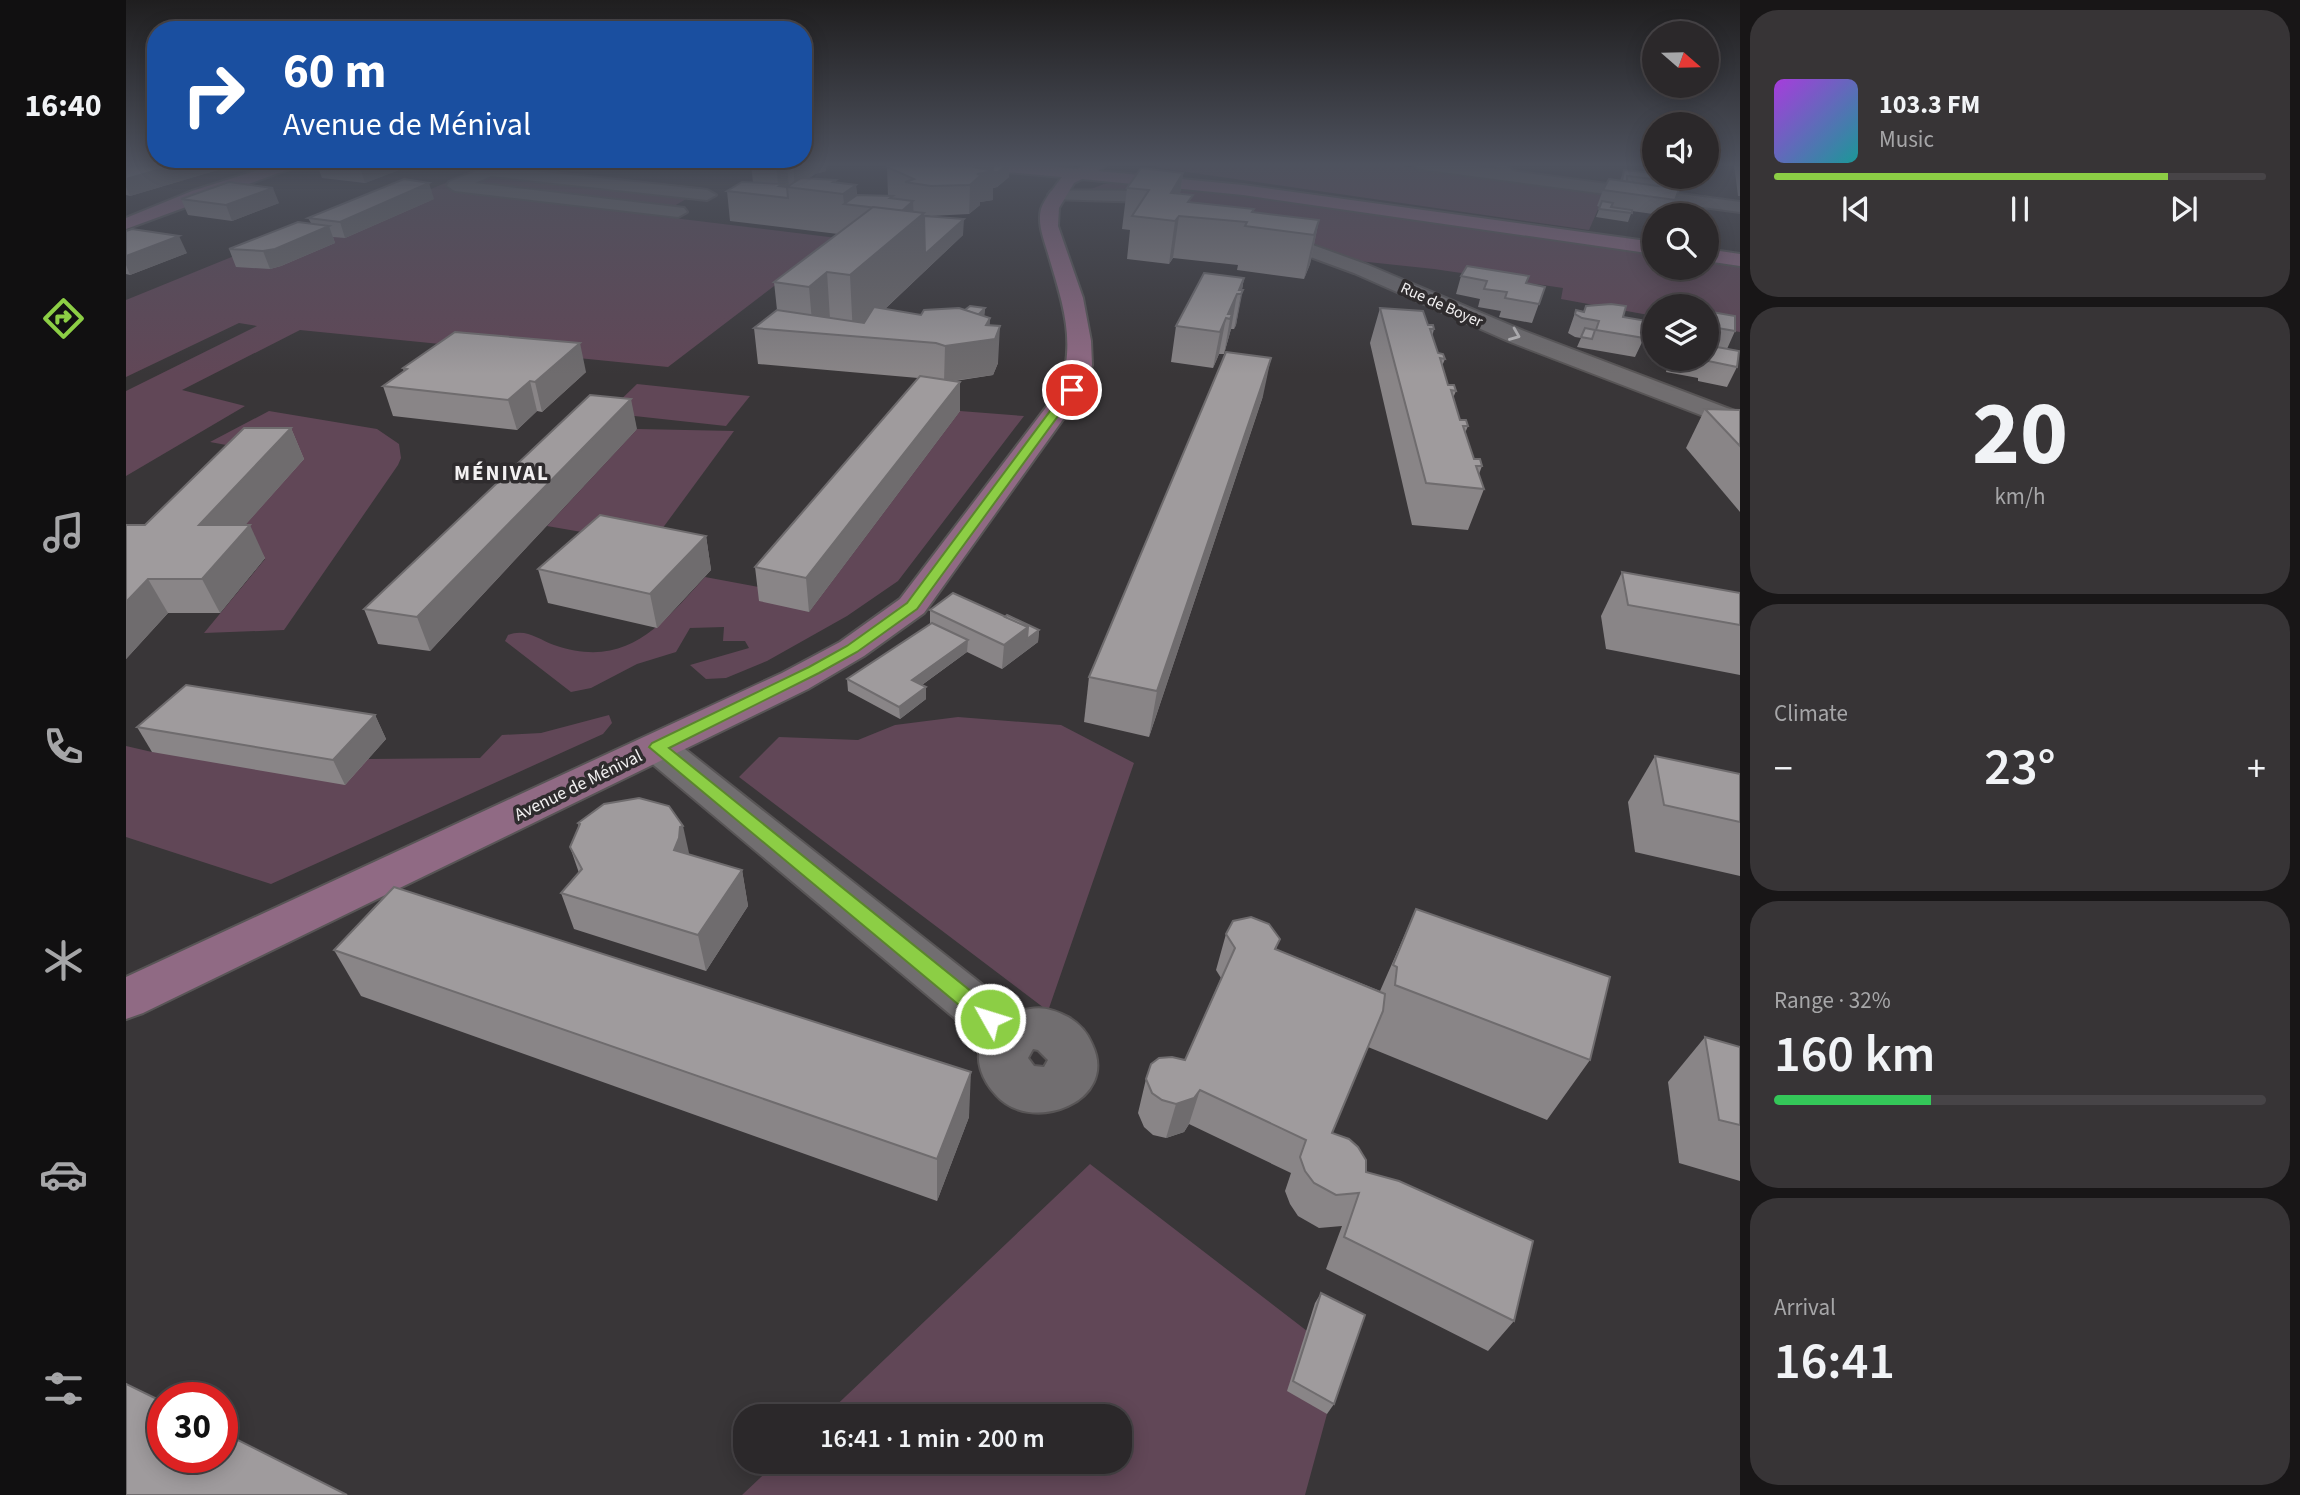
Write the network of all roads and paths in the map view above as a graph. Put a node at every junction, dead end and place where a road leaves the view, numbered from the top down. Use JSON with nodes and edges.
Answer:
{"nodes":[{"id":1,"x":1051,"y":234,"type":"edge"},
{"id":2,"x":1265,"y":234,"type":"edge"},
{"id":3,"x":1549,"y":234,"type":"edge"},
{"id":4,"x":1642,"y":246,"type":"edge"},
{"id":5,"x":1719,"y":257,"type":"edge"},
{"id":6,"x":1740,"y":260,"type":"edge"},
{"id":7,"x":1734,"y":419,"type":"edge"},
{"id":8,"x":657,"y":747,"type":"junction"},
{"id":9,"x":126,"y":999,"type":"edge"},
{"id":10,"x":1011,"y":1036,"type":"dead end"}],
"edges":[{"from":1,"to":8,"type":"main road","name":"Avenue de Ménival"},
{"from":2,"to":7,"type":"street","name":"Rue de Boyer","one_way":true},
{"from":3,"to":4,"type":"main road"},
{"from":5,"to":6,"type":"main road"},
{"from":8,"to":9,"type":"main road","name":"Avenue de Ménival"},
{"from":8,"to":10,"type":"street"}]}
